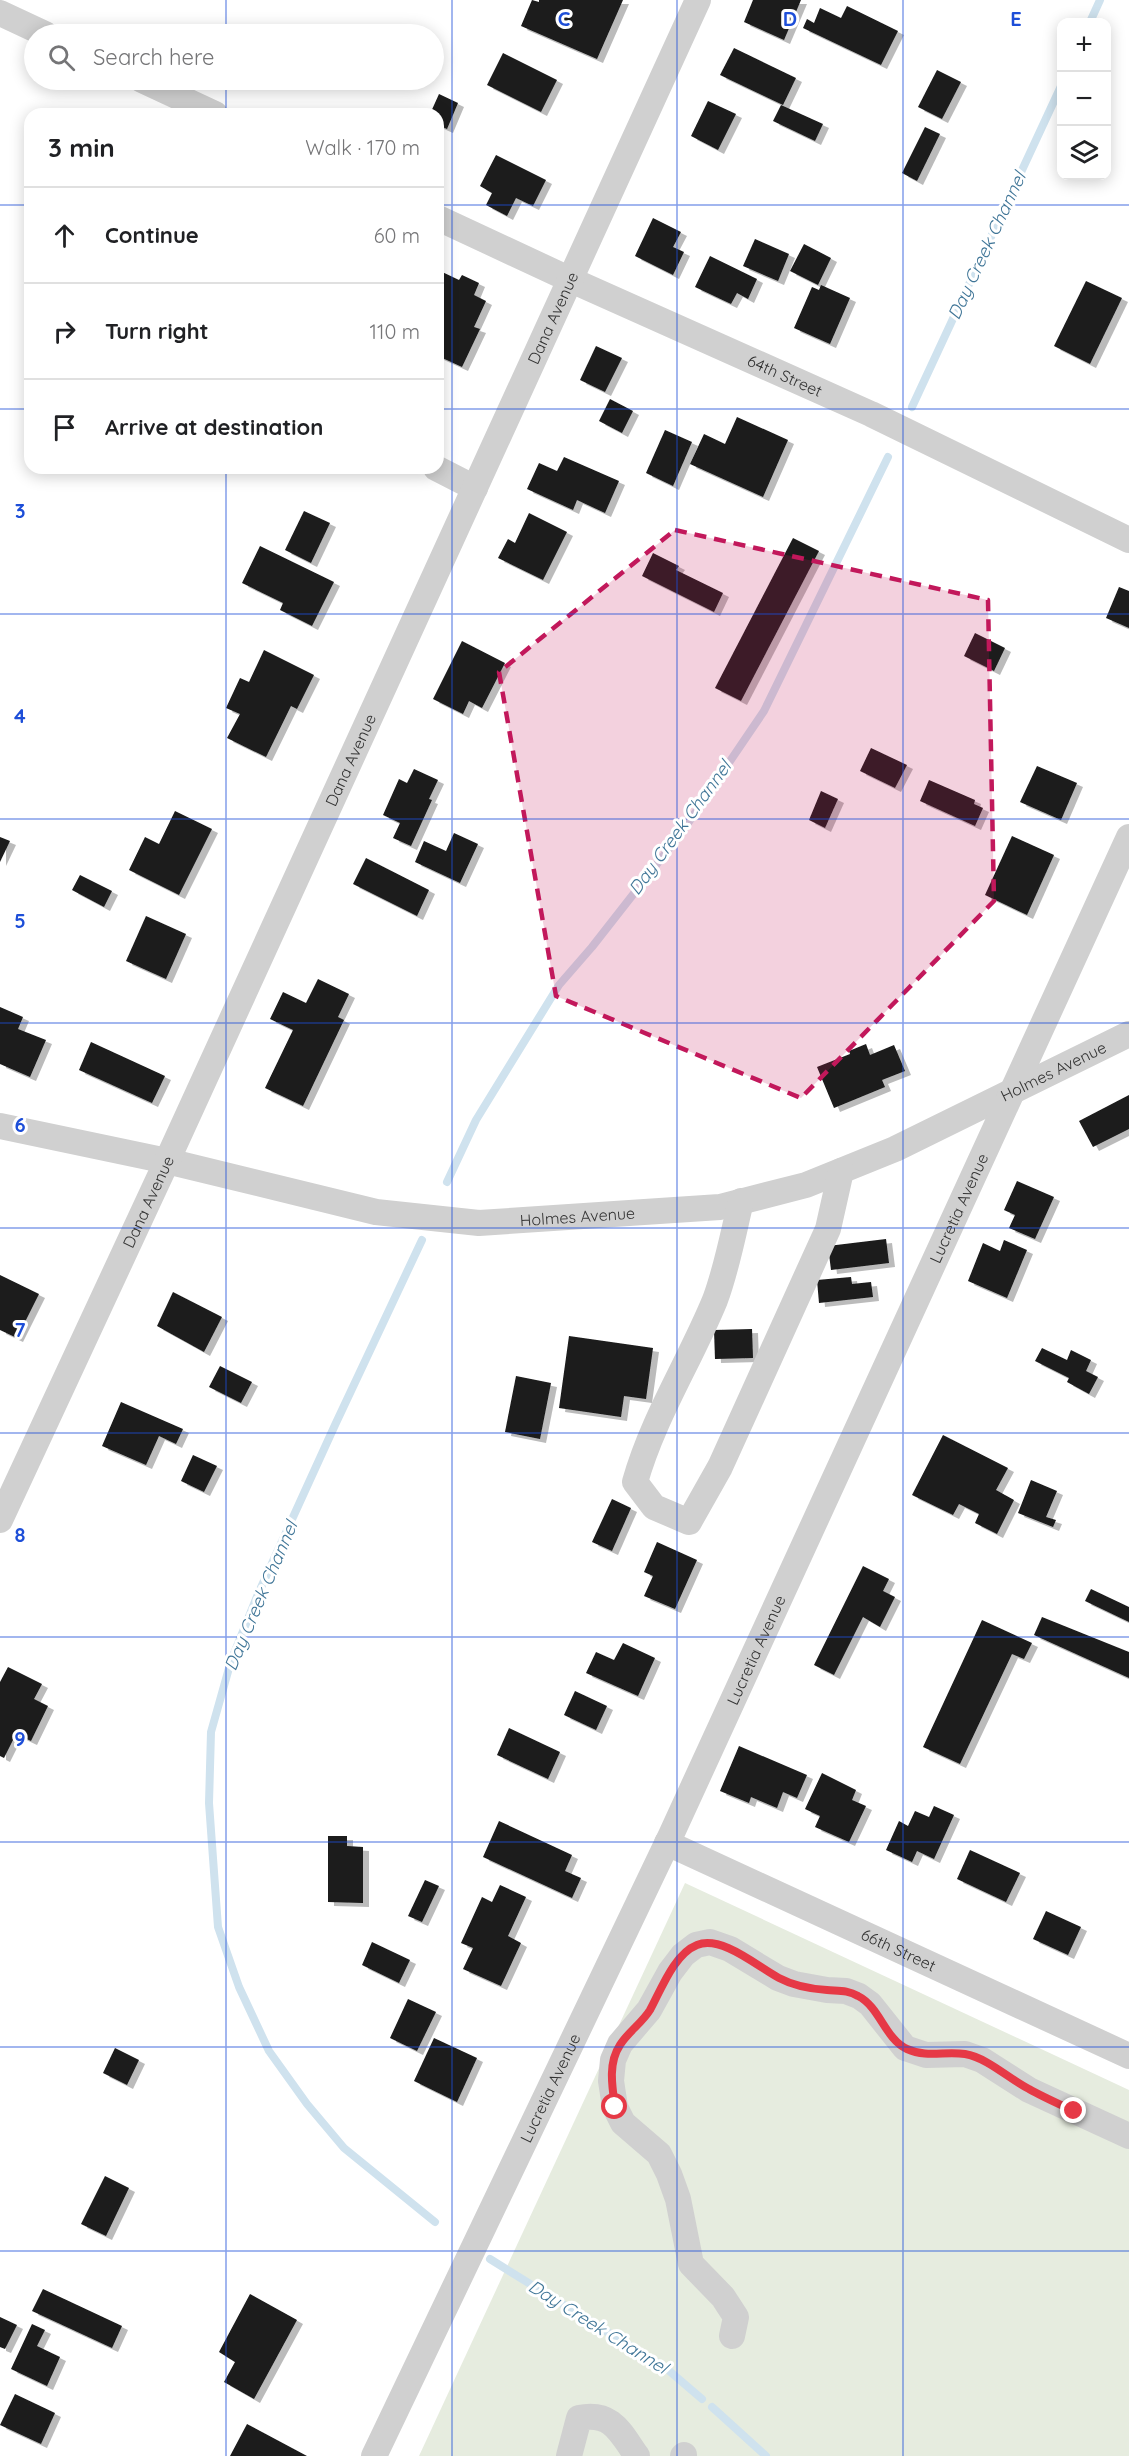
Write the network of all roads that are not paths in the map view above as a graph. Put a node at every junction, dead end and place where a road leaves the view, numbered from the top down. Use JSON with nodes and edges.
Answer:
{"nodes":[{"id":1,"x":698,"y":0,"type":"edge"},
{"id":2,"x":0,"y":13,"type":"edge"},
{"id":3,"x":24,"y":24,"type":"edge"},
{"id":4,"x":164,"y":90,"type":"edge"},
{"id":5,"x":203,"y":108,"type":"edge"},
{"id":6,"x":444,"y":221,"type":"edge"},
{"id":7,"x":571,"y":280,"type":"junction"},
{"id":8,"x":444,"y":472,"type":"edge"},
{"id":9,"x":475,"y":488,"type":"junction"},
{"id":10,"x":1129,"y":540,"type":"edge"},
{"id":11,"x":1129,"y":837,"type":"edge"},
{"id":12,"x":1129,"y":1034,"type":"edge"},
{"id":13,"x":1011,"y":1093,"type":"junction"},
{"id":14,"x":0,"y":1126,"type":"edge"},
{"id":15,"x":167,"y":1161,"type":"junction"},
{"id":16,"x":841,"y":1171,"type":"junction"},
{"id":17,"x":741,"y":1201,"type":"junction"},
{"id":18,"x":0,"y":1520,"type":"edge"},
{"id":19,"x":667,"y":1843,"type":"junction"},
{"id":20,"x":1129,"y":2056,"type":"edge"},
{"id":21,"x":1129,"y":2136,"type":"edge"},
{"id":22,"x":732,"y":2337,"type":"dead end"},
{"id":23,"x":374,"y":2456,"type":"edge"},
{"id":24,"x":569,"y":2456,"type":"edge"},
{"id":25,"x":637,"y":2456,"type":"edge"}],
"edges":[{"from":1,"to":7,"type":"street","name":"Dana Avenue"},
{"from":2,"to":3,"type":"street"},
{"from":4,"to":5,"type":"street"},
{"from":6,"to":7,"type":"street","name":"64th Street"},
{"from":7,"to":9,"type":"street","name":"Dana Avenue"},
{"from":7,"to":10,"type":"street","name":"64th Street"},
{"from":8,"to":9,"type":"street"},
{"from":9,"to":15,"type":"street","name":"Dana Avenue"},
{"from":11,"to":13,"type":"street","name":"Lucretia Avenue"},
{"from":12,"to":13,"type":"street","name":"Holmes Avenue"},
{"from":13,"to":16,"type":"street","name":"Holmes Avenue"},
{"from":13,"to":19,"type":"street","name":"Lucretia Avenue"},
{"from":14,"to":15,"type":"street","name":"Holmes Avenue"},
{"from":15,"to":17,"type":"street","name":"Holmes Avenue"},
{"from":15,"to":18,"type":"street","name":"Dana Avenue"},
{"from":16,"to":17,"type":"street","name":"Holmes Avenue"},
{"from":16,"to":17,"type":"street"},
{"from":19,"to":20,"type":"street","name":"66th Street"},
{"from":19,"to":23,"type":"street","name":"Lucretia Avenue"},
{"from":21,"to":22,"type":"street"},
{"from":24,"to":25,"type":"street"}]}
